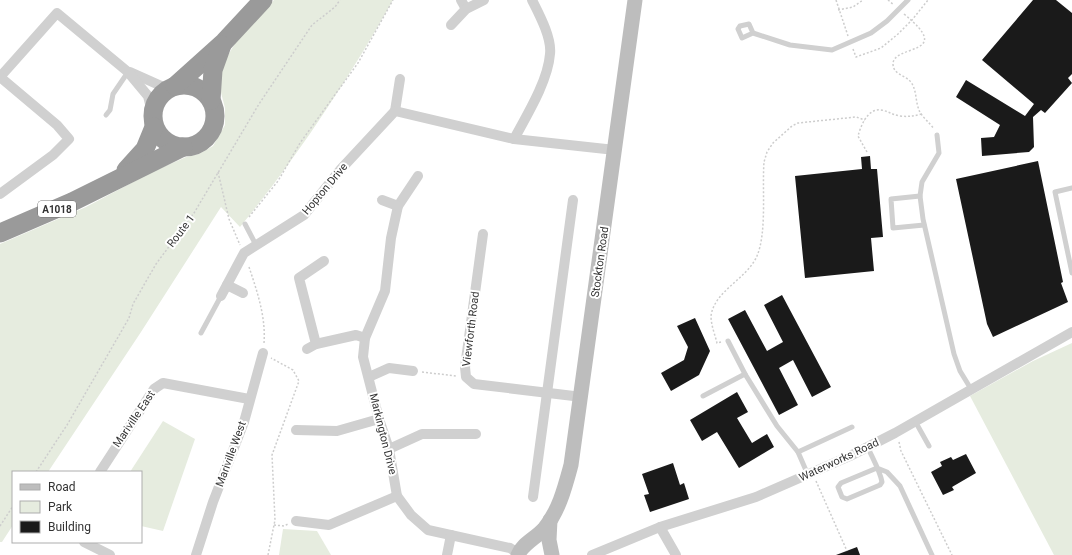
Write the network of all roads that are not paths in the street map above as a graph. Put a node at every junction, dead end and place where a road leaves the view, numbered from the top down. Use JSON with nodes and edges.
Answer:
{"nodes":[{"id":1,"x":263,"y":0,"type":"edge"},
{"id":2,"x":461,"y":0,"type":"edge"},
{"id":3,"x":484,"y":0,"type":"edge"},
{"id":4,"x":532,"y":0,"type":"edge"},
{"id":5,"x":635,"y":0,"type":"edge"},
{"id":6,"x":908,"y":0,"type":"edge"},
{"id":7,"x":466,"y":9,"type":"junction"},
{"id":8,"x":451,"y":25,"type":"dead end"},
{"id":9,"x":753,"y":33,"type":"dead end"},
{"id":10,"x":224,"y":42,"type":"junction"},
{"id":11,"x":128,"y":72,"type":"junction"},
{"id":12,"x":0,"y":77,"type":"edge"},
{"id":13,"x":400,"y":80,"type":"dead end"},
{"id":14,"x":171,"y":87,"type":"junction"},
{"id":15,"x":211,"y":100,"type":"junction"},
{"id":16,"x":395,"y":111,"type":"junction"},
{"id":17,"x":106,"y":115,"type":"dead end"},
{"id":18,"x":153,"y":120,"type":"junction"},
{"id":19,"x":937,"y":135,"type":"road end"},
{"id":20,"x":514,"y":138,"type":"junction"},
{"id":21,"x":184,"y":148,"type":"junction"},
{"id":22,"x":615,"y":150,"type":"junction"},
{"id":23,"x":418,"y":176,"type":"dead end"},
{"id":24,"x":112,"y":181,"type":"junction"},
{"id":25,"x":1072,"y":188,"type":"edge"},
{"id":26,"x":0,"y":194,"type":"edge"},
{"id":27,"x":920,"y":196,"type":"junction"},
{"id":28,"x":382,"y":200,"type":"dead end"},
{"id":29,"x":573,"y":200,"type":"dead end"},
{"id":30,"x":398,"y":206,"type":"junction"},
{"id":31,"x":245,"y":224,"type":"road end"},
{"id":32,"x":924,"y":225,"type":"junction"},
{"id":33,"x":0,"y":233,"type":"edge"},
{"id":34,"x":483,"y":234,"type":"dead end"},
{"id":35,"x":256,"y":245,"type":"junction"},
{"id":36,"x":324,"y":261,"type":"dead end"},
{"id":37,"x":1072,"y":273,"type":"edge"},
{"id":38,"x":227,"y":285,"type":"junction"},
{"id":39,"x":243,"y":293,"type":"dead end"},
{"id":40,"x":221,"y":296,"type":"joint"},
{"id":41,"x":1072,"y":332,"type":"edge"},
{"id":42,"x":201,"y":333,"type":"dead end"},
{"id":43,"x":364,"y":338,"type":"junction"},
{"id":44,"x":728,"y":340,"type":"road end"},
{"id":45,"x":316,"y":344,"type":"junction"},
{"id":46,"x":307,"y":349,"type":"dead end"},
{"id":47,"x":263,"y":353,"type":"road end"},
{"id":48,"x":413,"y":371,"type":"road end"},
{"id":49,"x":745,"y":374,"type":"junction"},
{"id":50,"x":369,"y":377,"type":"junction"},
{"id":51,"x":971,"y":389,"type":"junction"},
{"id":52,"x":546,"y":393,"type":"junction"},
{"id":53,"x":703,"y":396,"type":"dead end"},
{"id":54,"x":582,"y":397,"type":"junction"},
{"id":55,"x":249,"y":399,"type":"junction"},
{"id":56,"x":378,"y":419,"type":"junction"},
{"id":57,"x":914,"y":421,"type":"junction"},
{"id":58,"x":852,"y":427,"type":"dead end"},
{"id":59,"x":296,"y":430,"type":"dead end"},
{"id":60,"x":476,"y":434,"type":"dead end"},
{"id":61,"x":929,"y":446,"type":"dead end"},
{"id":62,"x":868,"y":448,"type":"junction"},
{"id":63,"x":389,"y":450,"type":"junction"},
{"id":64,"x":798,"y":452,"type":"junction"},
{"id":65,"x":877,"y":468,"type":"junction"},
{"id":66,"x":101,"y":471,"type":"edge"},
{"id":67,"x":810,"y":474,"type":"junction"},
{"id":68,"x":397,"y":496,"type":"junction"},
{"id":69,"x":533,"y":497,"type":"dead end"},
{"id":70,"x":550,"y":520,"type":"junction"},
{"id":71,"x":296,"y":521,"type":"road end"},
{"id":72,"x":660,"y":527,"type":"junction"},
{"id":73,"x":452,"y":535,"type":"junction"},
{"id":74,"x":86,"y":543,"type":"edge"},
{"id":75,"x":521,"y":551,"type":"edge"},
{"id":76,"x":551,"y":553,"type":"edge"},
{"id":77,"x":110,"y":555,"type":"edge"},
{"id":78,"x":196,"y":555,"type":"edge"},
{"id":79,"x":446,"y":555,"type":"edge"},
{"id":80,"x":592,"y":555,"type":"edge"},
{"id":81,"x":676,"y":555,"type":"edge"},
{"id":82,"x":932,"y":555,"type":"edge"}],
"edges":[{"from":1,"to":10,"type":"highway","number":"A1018"},
{"from":2,"to":7,"type":"street"},
{"from":3,"to":7,"type":"street"},
{"from":4,"to":20,"type":"street"},
{"from":5,"to":22,"type":"main road","name":"Stockton Road"},
{"from":6,"to":9,"type":"lane"},
{"from":7,"to":8,"type":"street"},
{"from":10,"to":14,"type":"highway","number":"A1018"},
{"from":10,"to":15,"type":"highway","number":"A1018"},
{"from":11,"to":12,"type":"street"},
{"from":11,"to":14,"type":"street"},
{"from":11,"to":17,"type":"lane"},
{"from":11,"to":18,"type":"street"},
{"from":12,"to":26,"type":"street"},
{"from":13,"to":16,"type":"street"},
{"from":14,"to":15,"type":"highway"},
{"from":14,"to":18,"type":"highway","number":"A1018"},
{"from":15,"to":21,"type":"highway","number":"A1018"},
{"from":16,"to":20,"type":"street"},
{"from":16,"to":35,"type":"street","name":"Hopton Drive"},
{"from":18,"to":21,"type":"highway"},
{"from":18,"to":24,"type":"highway","number":"A1018"},
{"from":19,"to":27,"type":"lane"},
{"from":20,"to":22,"type":"street"},
{"from":21,"to":24,"type":"highway","number":"A1018"},
{"from":22,"to":54,"type":"main road","name":"Stockton Road"},
{"from":23,"to":30,"type":"street","name":"Markington Drive"},
{"from":24,"to":33,"type":"highway","number":"A1018"},
{"from":25,"to":37,"type":"lane"},
{"from":27,"to":32,"type":"lane"},
{"from":27,"to":32,"type":"lane"},
{"from":28,"to":30,"type":"street"},
{"from":29,"to":52,"type":"street"},
{"from":30,"to":43,"type":"street","name":"Markington Drive"},
{"from":31,"to":35,"type":"lane"},
{"from":32,"to":51,"type":"lane"},
{"from":34,"to":52,"type":"street","name":"Viewforth Road"},
{"from":35,"to":38,"type":"street","name":"Hopton Drive"},
{"from":36,"to":45,"type":"street"},
{"from":38,"to":39,"type":"street"},
{"from":38,"to":40,"type":"street","name":"Hopton Drive"},
{"from":40,"to":42,"type":"lane"},
{"from":41,"to":51,"type":"street","name":"Waterworks Road"},
{"from":43,"to":45,"type":"street"},
{"from":43,"to":50,"type":"street","name":"Markington Drive"},
{"from":44,"to":49,"type":"lane"},
{"from":45,"to":46,"type":"street"},
{"from":47,"to":55,"type":"street","name":"Mariville West"},
{"from":48,"to":50,"type":"street"},
{"from":49,"to":53,"type":"lane"},
{"from":49,"to":64,"type":"lane"},
{"from":50,"to":56,"type":"street","name":"Markington Drive"},
{"from":51,"to":57,"type":"street","name":"Waterworks Road"},
{"from":52,"to":54,"type":"street","name":"Viewforth Road"},
{"from":52,"to":69,"type":"street"},
{"from":54,"to":70,"type":"main road","name":"Stockton Road"},
{"from":55,"to":66,"type":"street","name":"Mariville East"},
{"from":55,"to":78,"type":"street","name":"Mariville West"},
{"from":56,"to":59,"type":"street"},
{"from":56,"to":63,"type":"street","name":"Markington Drive"},
{"from":57,"to":61,"type":"lane"},
{"from":57,"to":62,"type":"street","name":"Waterworks Road"},
{"from":58,"to":64,"type":"lane"},
{"from":60,"to":63,"type":"street"},
{"from":62,"to":65,"type":"lane"},
{"from":62,"to":67,"type":"street","name":"Waterworks Road"},
{"from":63,"to":68,"type":"street","name":"Markington Drive"},
{"from":64,"to":67,"type":"lane"},
{"from":65,"to":65,"type":"lane"},
{"from":65,"to":82,"type":"lane"},
{"from":67,"to":72,"type":"street","name":"Waterworks Road"},
{"from":68,"to":71,"type":"street"},
{"from":68,"to":73,"type":"street","name":"Markington Drive"},
{"from":70,"to":75,"type":"main road","name":"Stockton Road"},
{"from":70,"to":76,"type":"main road","name":"Stockton Road"},
{"from":72,"to":80,"type":"street","name":"Waterworks Road"},
{"from":72,"to":81,"type":"street"},
{"from":73,"to":75,"type":"street","name":"Markington Drive"},
{"from":73,"to":79,"type":"street"},
{"from":74,"to":77,"type":"street"},
{"from":75,"to":76,"type":"main road","name":"Stockton Road"}]}
